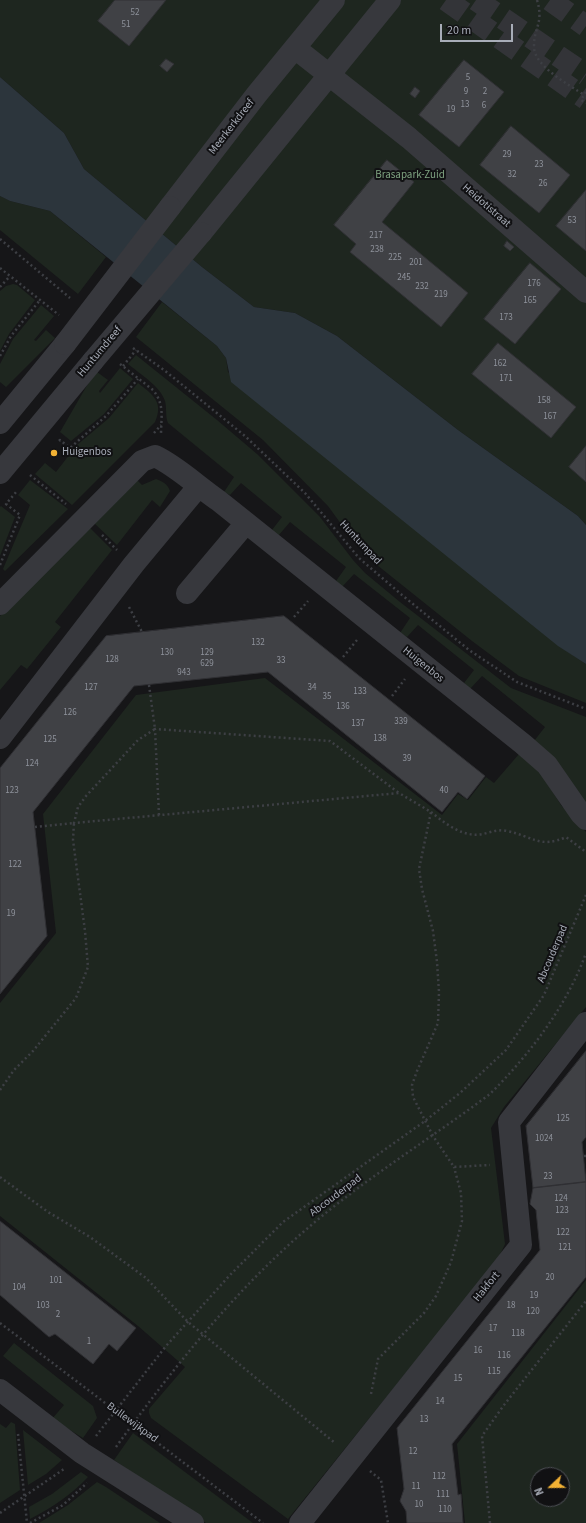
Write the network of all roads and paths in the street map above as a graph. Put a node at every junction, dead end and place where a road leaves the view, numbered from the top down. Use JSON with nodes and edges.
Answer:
{"nodes":[{"id":1,"x":334,"y":0,"type":"edge"},
{"id":2,"x":390,"y":0,"type":"edge"},
{"id":3,"x":537,"y":0,"type":"edge"},
{"id":4,"x":295,"y":48,"type":"junction"},
{"id":5,"x":328,"y":76,"type":"junction"},
{"id":6,"x":585,"y":94,"type":"edge"},
{"id":7,"x":586,"y":103,"type":"edge"},
{"id":8,"x":0,"y":239,"type":"edge"},
{"id":9,"x":10,"y":276,"type":"dead end"},
{"id":10,"x":41,"y":276,"type":"dead end"},
{"id":11,"x":0,"y":287,"type":"edge"},
{"id":12,"x":586,"y":292,"type":"edge"},
{"id":13,"x":40,"y":300,"type":"dead end"},
{"id":14,"x":136,"y":350,"type":"dead end"},
{"id":15,"x":0,"y":356,"type":"edge"},
{"id":16,"x":123,"y":366,"type":"dead end"},
{"id":17,"x":164,"y":370,"type":"dead end"},
{"id":18,"x":138,"y":379,"type":"dead end"},
{"id":19,"x":0,"y":423,"type":"edge"},
{"id":20,"x":60,"y":440,"type":"dead end"},
{"id":21,"x":0,"y":473,"type":"edge"},
{"id":22,"x":30,"y":475,"type":"dead end"},
{"id":23,"x":198,"y":487,"type":"junction"},
{"id":24,"x":6,"y":504,"type":"dead end"},
{"id":25,"x":68,"y":505,"type":"dead end"},
{"id":26,"x":246,"y":523,"type":"junction"},
{"id":27,"x":0,"y":564,"type":"edge"},
{"id":28,"x":187,"y":593,"type":"dead end"},
{"id":29,"x":0,"y":604,"type":"edge"},
{"id":30,"x":149,"y":685,"type":"dead end"},
{"id":31,"x":586,"y":709,"type":"edge"},
{"id":32,"x":155,"y":729,"type":"junction"},
{"id":33,"x":0,"y":738,"type":"edge"},
{"id":34,"x":399,"y":793,"type":"junction"},
{"id":35,"x":431,"y":812,"type":"junction"},
{"id":36,"x":159,"y":815,"type":"junction"},
{"id":37,"x":586,"y":819,"type":"edge"},
{"id":38,"x":74,"y":823,"type":"junction"},
{"id":39,"x":35,"y":827,"type":"dead end"},
{"id":40,"x":586,"y":852,"type":"edge"},
{"id":41,"x":586,"y":895,"type":"edge"},
{"id":42,"x":586,"y":953,"type":"edge"},
{"id":43,"x":586,"y":1023,"type":"edge"},
{"id":44,"x":0,"y":1090,"type":"edge"},
{"id":45,"x":425,"y":1121,"type":"junction"},
{"id":46,"x":433,"y":1136,"type":"junction"},
{"id":47,"x":513,"y":1164,"type":"junction"},
{"id":48,"x":454,"y":1168,"type":"junction"},
{"id":49,"x":0,"y":1177,"type":"edge"},
{"id":50,"x":586,"y":1301,"type":"edge"},
{"id":51,"x":188,"y":1322,"type":"junction"},
{"id":52,"x":0,"y":1323,"type":"edge"},
{"id":53,"x":203,"y":1335,"type":"junction"},
{"id":54,"x":7,"y":1395,"type":"edge"},
{"id":55,"x":115,"y":1411,"type":"junction"},
{"id":56,"x":379,"y":1422,"type":"junction"},
{"id":57,"x":133,"y":1423,"type":"junction"},
{"id":58,"x":352,"y":1456,"type":"junction"},
{"id":59,"x":103,"y":1465,"type":"junction"},
{"id":60,"x":27,"y":1523,"type":"edge"},
{"id":61,"x":30,"y":1523,"type":"edge"},
{"id":62,"x":193,"y":1523,"type":"edge"},
{"id":63,"x":263,"y":1523,"type":"edge"},
{"id":64,"x":300,"y":1523,"type":"edge"},
{"id":65,"x":388,"y":1523,"type":"edge"},
{"id":66,"x":490,"y":1523,"type":"edge"}],
"edges":[{"from":1,"to":4,"type":"street","name":"Meerkerkdreef"},
{"from":2,"to":5,"type":"street"},
{"from":3,"to":6,"type":"path"},
{"from":4,"to":5,"type":"street"},
{"from":4,"to":19,"type":"street","name":"Meerkerkdreef","bridge":true},
{"from":5,"to":12,"type":"street","name":"Heidotistraat"},
{"from":5,"to":21,"type":"street","name":"Huntumdreef","bridge":true},
{"from":6,"to":7,"type":"path"},
{"from":8,"to":10,"type":"path"},
{"from":9,"to":11,"type":"path"},
{"from":13,"to":15,"type":"path"},
{"from":14,"to":16,"type":"path"},
{"from":17,"to":31,"type":"path","name":"Huntumpad"},
{"from":18,"to":20,"type":"path"},
{"from":22,"to":25,"type":"path"},
{"from":23,"to":26,"type":"street","name":"Huigenbos"},
{"from":23,"to":29,"type":"street","name":"Huigenbos"},
{"from":23,"to":33,"type":"street"},
{"from":24,"to":27,"type":"path"},
{"from":26,"to":28,"type":"street"},
{"from":26,"to":37,"type":"street","name":"Huigenbos"},
{"from":30,"to":32,"type":"path"},
{"from":32,"to":34,"type":"path"},
{"from":32,"to":36,"type":"path"},
{"from":32,"to":38,"type":"path"},
{"from":34,"to":35,"type":"path"},
{"from":34,"to":36,"type":"path"},
{"from":35,"to":40,"type":"path"},
{"from":35,"to":45,"type":"path"},
{"from":36,"to":38,"type":"path"},
{"from":38,"to":39,"type":"path"},
{"from":38,"to":44,"type":"path"},
{"from":41,"to":45,"type":"path","name":"Abcouderpad"},
{"from":42,"to":46,"type":"path","name":"Abcouderpad"},
{"from":43,"to":47,"type":"street","name":"Hakfort"},
{"from":45,"to":46,"type":"path"},
{"from":45,"to":51,"type":"path","name":"Abcouderpad"},
{"from":46,"to":48,"type":"path"},
{"from":46,"to":53,"type":"path","name":"Abcouderpad"},
{"from":47,"to":48,"type":"path"},
{"from":47,"to":56,"type":"street","name":"Hakfort"},
{"from":48,"to":56,"type":"path"},
{"from":49,"to":51,"type":"path"},
{"from":50,"to":66,"type":"path"},
{"from":51,"to":53,"type":"path"},
{"from":51,"to":55,"type":"path","name":"Abcouderpad"},
{"from":52,"to":55,"type":"path","name":"Bullewijkpad"},
{"from":53,"to":57,"type":"path","name":"Abcouderpad"},
{"from":53,"to":58,"type":"path"},
{"from":54,"to":59,"type":"street"},
{"from":54,"to":60,"type":"path"},
{"from":55,"to":57,"type":"path","name":"Bullewijkpad"},
{"from":56,"to":58,"type":"street","name":"Hakfort"},
{"from":57,"to":59,"type":"path","name":"Abcouderpad"},
{"from":57,"to":63,"type":"path","name":"Bullewijkpad"},
{"from":58,"to":64,"type":"street","name":"Hakfort"},
{"from":58,"to":65,"type":"path"},
{"from":59,"to":61,"type":"path","name":"Abcouderpad"},
{"from":59,"to":62,"type":"street"}]}
